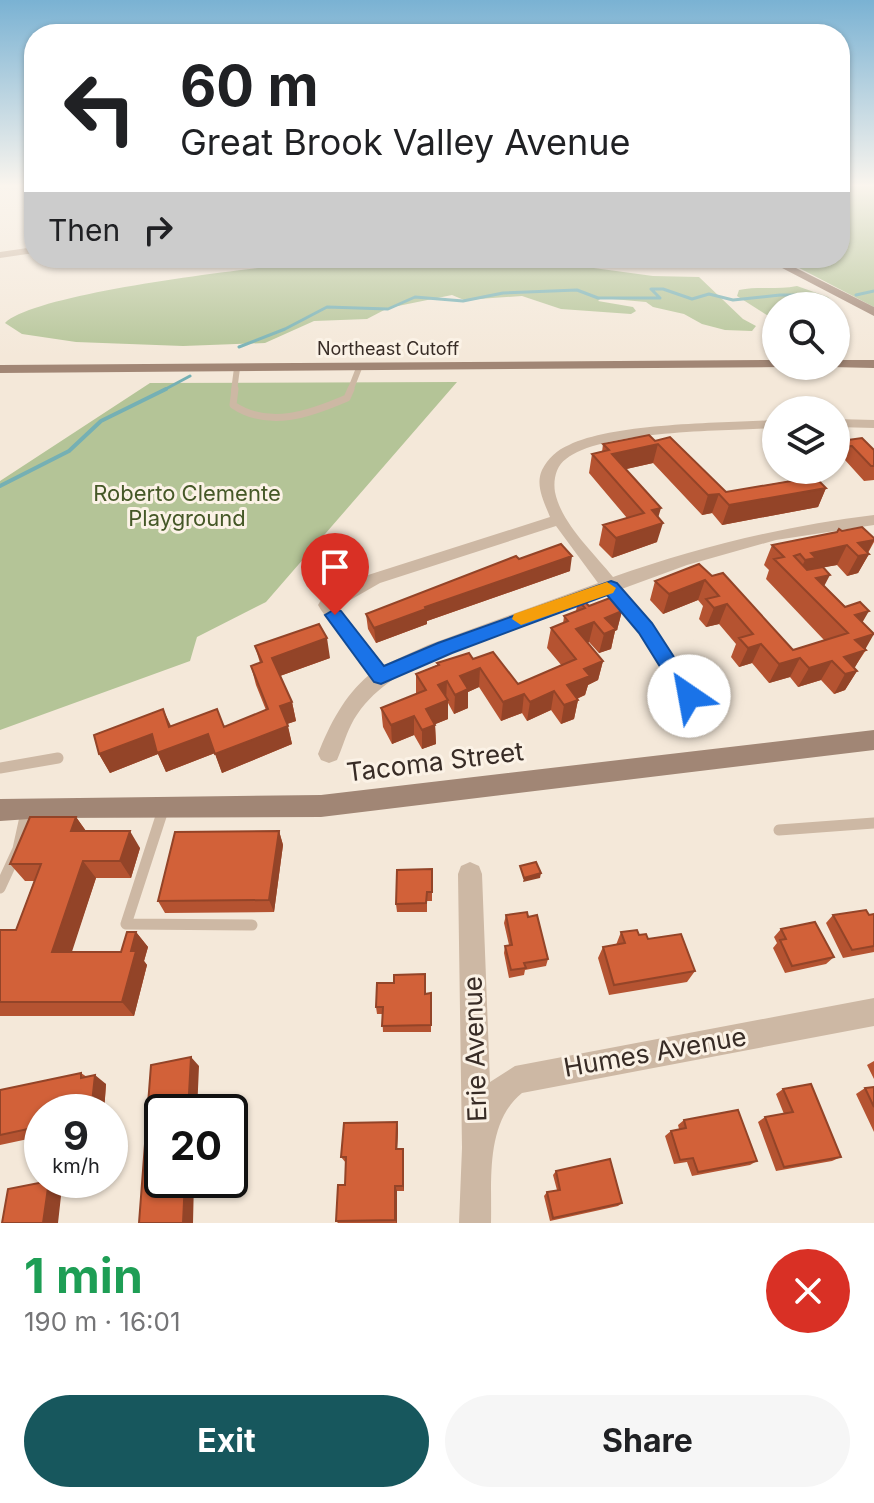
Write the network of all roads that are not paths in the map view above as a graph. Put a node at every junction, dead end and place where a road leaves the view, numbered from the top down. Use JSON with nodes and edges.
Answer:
{"nodes":[{"id":1,"x":24,"y":251,"type":"edge"},
{"id":2,"x":0,"y":255,"type":"edge"},
{"id":3,"x":788,"y":268,"type":"edge"},
{"id":4,"x":874,"y":312,"type":"edge"},
{"id":5,"x":762,"y":364,"type":"edge"},
{"id":6,"x":850,"y":364,"type":"edge"},
{"id":7,"x":874,"y":364,"type":"edge"},
{"id":8,"x":237,"y":368,"type":"junction"},
{"id":9,"x":359,"y":368,"type":"junction"},
{"id":10,"x":0,"y":369,"type":"edge"},
{"id":11,"x":850,"y":423,"type":"edge"},
{"id":12,"x":874,"y":424,"type":"edge"},
{"id":13,"x":762,"y":428,"type":"edge"},
{"id":14,"x":559,"y":519,"type":"junction"},
{"id":15,"x":872,"y":523,"type":"edge"},
{"id":16,"x":611,"y":587,"type":"junction"},
{"id":17,"x":381,"y":676,"type":"junction"},
{"id":18,"x":689,"y":696,"type":"dead end"},
{"id":19,"x":874,"y":740,"type":"edge"},
{"id":20,"x":329,"y":754,"type":"dead end"},
{"id":21,"x":58,"y":758,"type":"dead end"},
{"id":22,"x":0,"y":768,"type":"edge"},
{"id":23,"x":164,"y":807,"type":"junction"},
{"id":24,"x":27,"y":808,"type":"junction"},
{"id":25,"x":0,"y":810,"type":"edge"},
{"id":26,"x":874,"y":823,"type":"edge"},
{"id":27,"x":779,"y":830,"type":"dead end"},
{"id":28,"x":470,"y":874,"type":"dead end"},
{"id":29,"x":0,"y":888,"type":"edge"},
{"id":30,"x":252,"y":925,"type":"dead end"},
{"id":31,"x":874,"y":1012,"type":"edge"},
{"id":32,"x":477,"y":1148,"type":"junction"},
{"id":33,"x":475,"y":1223,"type":"edge"}],
"edges":[{"from":1,"to":2,"type":"street"},
{"from":3,"to":4,"type":"main road"},
{"from":5,"to":9,"type":"main road","name":"Northeast Cutoff"},
{"from":6,"to":7,"type":"main road"},
{"from":8,"to":9,"type":"main road","name":"Northeast Cutoff"},
{"from":8,"to":9,"type":"lane"},
{"from":8,"to":10,"type":"main road","name":"Northeast Cutoff"},
{"from":11,"to":12,"type":"street"},
{"from":13,"to":14,"type":"street"},
{"from":14,"to":16,"type":"street"},
{"from":14,"to":17,"type":"street"},
{"from":15,"to":16,"type":"street"},
{"from":16,"to":17,"type":"street"},
{"from":16,"to":18,"type":"lane"},
{"from":17,"to":20,"type":"street"},
{"from":19,"to":23,"type":"main road","name":"Tacoma Street"},
{"from":21,"to":22,"type":"lane"},
{"from":23,"to":24,"type":"main road","name":"Tacoma Street"},
{"from":23,"to":30,"type":"lane"},
{"from":24,"to":25,"type":"main road","name":"Tacoma Street"},
{"from":24,"to":29,"type":"lane"},
{"from":26,"to":27,"type":"lane"},
{"from":28,"to":32,"type":"street","name":"Erie Avenue"},
{"from":31,"to":32,"type":"street","name":"Humes Avenue"},
{"from":32,"to":33,"type":"street","name":"Erie Avenue"}]}
